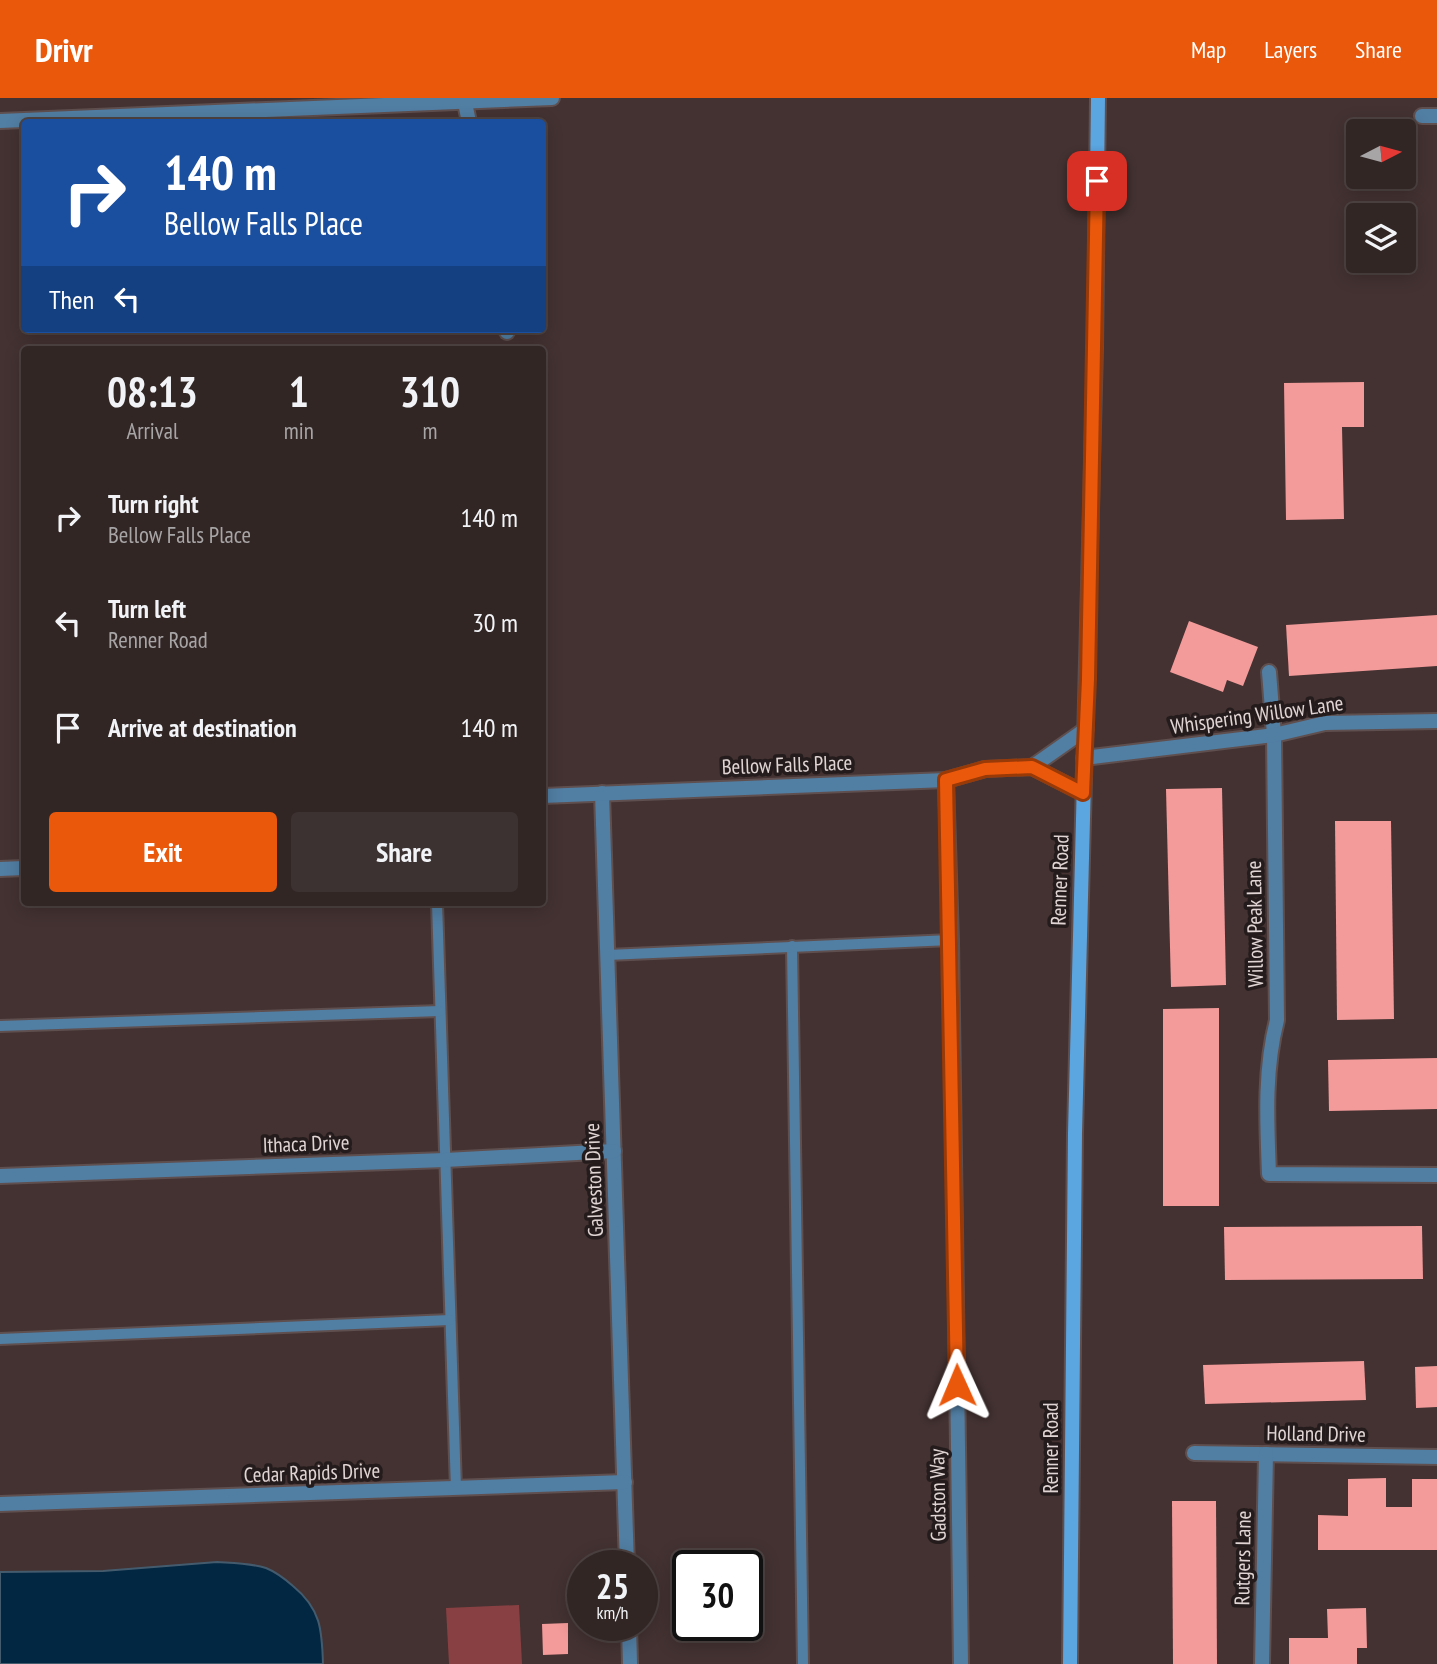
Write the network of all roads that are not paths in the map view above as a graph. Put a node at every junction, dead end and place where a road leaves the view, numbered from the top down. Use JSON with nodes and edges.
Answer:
{"nodes":[{"id":1,"x":552,"y":98,"type":"edge"},
{"id":2,"x":1098,"y":98,"type":"edge"},
{"id":3,"x":465,"y":100,"type":"edge"},
{"id":4,"x":1422,"y":116,"type":"dead end"},
{"id":5,"x":1437,"y":116,"type":"edge"},
{"id":6,"x":44,"y":119,"type":"edge"},
{"id":7,"x":468,"y":119,"type":"edge"},
{"id":8,"x":21,"y":120,"type":"edge"},
{"id":9,"x":0,"y":121,"type":"edge"},
{"id":10,"x":1269,"y":672,"type":"dead end"},
{"id":11,"x":1437,"y":721,"type":"edge"},
{"id":12,"x":1086,"y":729,"type":"junction"},
{"id":13,"x":1274,"y":734,"type":"junction"},
{"id":14,"x":1084,"y":758,"type":"junction"},
{"id":15,"x":1032,"y":767,"type":"junction"},
{"id":16,"x":946,"y":780,"type":"junction"},
{"id":17,"x":602,"y":793,"type":"junction"},
{"id":18,"x":1083,"y":793,"type":"junction"},
{"id":19,"x":546,"y":796,"type":"edge"},
{"id":20,"x":21,"y":868,"type":"edge"},
{"id":21,"x":0,"y":869,"type":"edge"},
{"id":22,"x":437,"y":906,"type":"edge"},
{"id":23,"x":951,"y":940,"type":"junction"},
{"id":24,"x":792,"y":946,"type":"junction"},
{"id":25,"x":607,"y":955,"type":"junction"},
{"id":26,"x":440,"y":1011,"type":"junction"},
{"id":27,"x":0,"y":1026,"type":"edge"},
{"id":28,"x":614,"y":1151,"type":"junction"},
{"id":29,"x":445,"y":1160,"type":"junction"},
{"id":30,"x":0,"y":1175,"type":"edge"},
{"id":31,"x":1437,"y":1175,"type":"edge"},
{"id":32,"x":450,"y":1320,"type":"junction"},
{"id":33,"x":0,"y":1339,"type":"edge"},
{"id":34,"x":1194,"y":1452,"type":"dead end"},
{"id":35,"x":1266,"y":1454,"type":"junction"},
{"id":36,"x":1437,"y":1457,"type":"edge"},
{"id":37,"x":625,"y":1482,"type":"junction"},
{"id":38,"x":456,"y":1489,"type":"junction"},
{"id":39,"x":0,"y":1504,"type":"edge"},
{"id":40,"x":627,"y":1550,"type":"edge"},
{"id":41,"x":629,"y":1641,"type":"edge"},
{"id":42,"x":630,"y":1664,"type":"edge"},
{"id":43,"x":803,"y":1664,"type":"edge"},
{"id":44,"x":961,"y":1664,"type":"edge"},
{"id":45,"x":1070,"y":1664,"type":"edge"},
{"id":46,"x":1262,"y":1664,"type":"edge"}],
"edges":[{"from":1,"to":3,"type":"street"},
{"from":2,"to":12,"type":"main road","name":"Renner Road"},
{"from":3,"to":6,"type":"street"},
{"from":3,"to":7,"type":"street"},
{"from":4,"to":5,"type":"street"},
{"from":8,"to":9,"type":"street"},
{"from":10,"to":13,"type":"street","name":"Willow Peak Lane"},
{"from":11,"to":13,"type":"street","name":"Whispering Willow Lane"},
{"from":12,"to":14,"type":"main road","name":"Renner Road"},
{"from":12,"to":15,"type":"street"},
{"from":13,"to":14,"type":"street","name":"Whispering Willow Lane"},
{"from":13,"to":31,"type":"street","name":"Willow Peak Lane"},
{"from":14,"to":18,"type":"main road","name":"Renner Road"},
{"from":15,"to":16,"type":"street","name":"Bellow Falls Place"},
{"from":15,"to":18,"type":"street","name":"Bellow Falls Place"},
{"from":16,"to":17,"type":"street","name":"Bellow Falls Place"},
{"from":16,"to":23,"type":"street","name":"Gadston Way"},
{"from":17,"to":19,"type":"street","name":"Bellow Falls Place"},
{"from":17,"to":25,"type":"street","name":"Galveston Drive"},
{"from":18,"to":45,"type":"main road","name":"Renner Road"},
{"from":20,"to":21,"type":"street"},
{"from":22,"to":26,"type":"lane"},
{"from":23,"to":24,"type":"lane"},
{"from":23,"to":44,"type":"street","name":"Gadston Way"},
{"from":24,"to":25,"type":"lane"},
{"from":24,"to":43,"type":"lane"},
{"from":25,"to":28,"type":"street","name":"Galveston Drive"},
{"from":26,"to":27,"type":"lane"},
{"from":26,"to":29,"type":"lane"},
{"from":28,"to":29,"type":"street","name":"Ithaca Drive"},
{"from":28,"to":37,"type":"street","name":"Galveston Drive"},
{"from":29,"to":30,"type":"street","name":"Ithaca Drive"},
{"from":29,"to":32,"type":"lane"},
{"from":32,"to":33,"type":"lane"},
{"from":32,"to":38,"type":"lane"},
{"from":34,"to":35,"type":"street","name":"Holland Drive"},
{"from":35,"to":36,"type":"street","name":"Holland Drive"},
{"from":35,"to":46,"type":"street","name":"Rutgers Lane"},
{"from":37,"to":38,"type":"street","name":"Cedar Rapids Drive"},
{"from":37,"to":40,"type":"street","name":"Galveston Drive"},
{"from":38,"to":39,"type":"street","name":"Cedar Rapids Drive"},
{"from":41,"to":42,"type":"street"}]}
